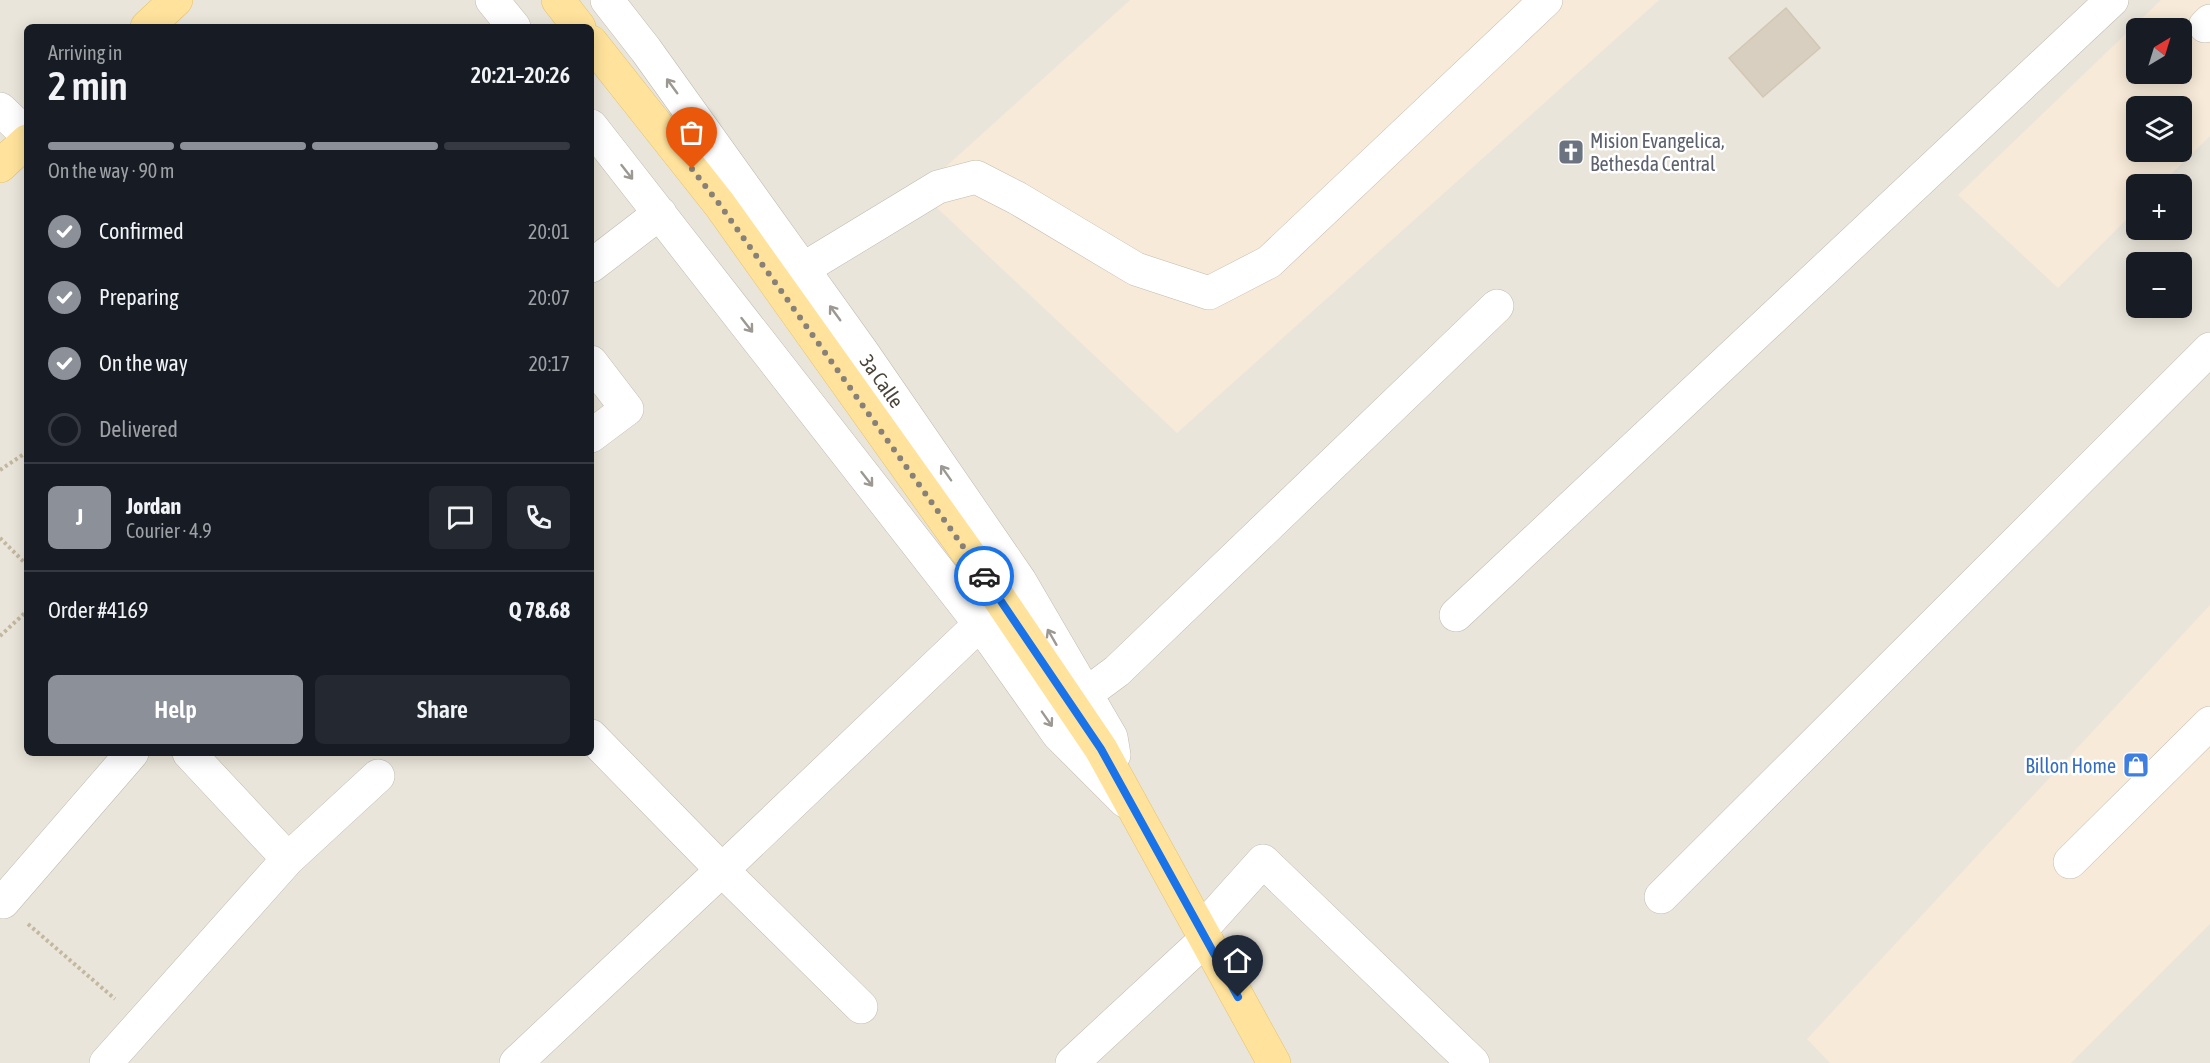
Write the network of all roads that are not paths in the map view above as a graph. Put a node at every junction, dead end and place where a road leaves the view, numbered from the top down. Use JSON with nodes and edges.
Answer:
{"nodes":[{"id":1,"x":176,"y":0,"type":"edge"},
{"id":2,"x":492,"y":0,"type":"edge"},
{"id":3,"x":558,"y":0,"type":"edge"},
{"id":4,"x":608,"y":0,"type":"edge"},
{"id":5,"x":1546,"y":0,"type":"edge"},
{"id":6,"x":2112,"y":0,"type":"edge"},
{"id":7,"x":150,"y":24,"type":"edge"},
{"id":8,"x":512,"y":24,"type":"edge"},
{"id":9,"x":577,"y":24,"type":"edge"},
{"id":10,"x":594,"y":46,"type":"edge"},
{"id":11,"x":0,"y":109,"type":"edge"},
{"id":12,"x":594,"y":130,"type":"edge"},
{"id":13,"x":24,"y":132,"type":"edge"},
{"id":14,"x":24,"y":144,"type":"edge"},
{"id":15,"x":0,"y":166,"type":"edge"},
{"id":16,"x":660,"y":213,"type":"junction"},
{"id":17,"x":594,"y":264,"type":"edge"},
{"id":18,"x":803,"y":269,"type":"junction"},
{"id":19,"x":1497,"y":306,"type":"dead end"},
{"id":20,"x":2210,"y":349,"type":"edge"},
{"id":21,"x":594,"y":366,"type":"edge"},
{"id":22,"x":594,"y":434,"type":"edge"},
{"id":23,"x":1456,"y":615,"type":"dead end"},
{"id":24,"x":980,"y":624,"type":"junction"},
{"id":25,"x":1086,"y":694,"type":"junction"},
{"id":26,"x":2210,"y":723,"type":"edge"},
{"id":27,"x":594,"y":739,"type":"edge"},
{"id":28,"x":129,"y":756,"type":"edge"},
{"id":29,"x":195,"y":756,"type":"edge"},
{"id":30,"x":378,"y":776,"type":"dead end"},
{"id":31,"x":1127,"y":797,"type":"junction"},
{"id":32,"x":288,"y":859,"type":"junction"},
{"id":33,"x":2070,"y":862,"type":"dead end"},
{"id":34,"x":722,"y":870,"type":"junction"},
{"id":35,"x":1661,"y":897,"type":"dead end"},
{"id":36,"x":3,"y":902,"type":"road end"},
{"id":37,"x":1204,"y":935,"type":"junction"},
{"id":38,"x":861,"y":1007,"type":"dead end"},
{"id":39,"x":531,"y":1058,"type":"edge"},
{"id":40,"x":106,"y":1063,"type":"edge"},
{"id":41,"x":1072,"y":1063,"type":"edge"},
{"id":42,"x":1274,"y":1063,"type":"edge"},
{"id":43,"x":1473,"y":1063,"type":"edge"}],
"edges":[{"from":1,"to":7,"type":"main road"},
{"from":2,"to":8,"type":"street"},
{"from":3,"to":9,"type":"main road"},
{"from":18,"to":4,"type":"street","name":"3a Calle","one_way":true},
{"from":5,"to":18,"type":"street"},
{"from":6,"to":23,"type":"street"},
{"from":10,"to":31,"type":"main road","name":"3a Calle"},
{"from":11,"to":13,"type":"street"},
{"from":12,"to":16,"type":"street","name":"3a Calle","one_way":true},
{"from":14,"to":15,"type":"main road"},
{"from":16,"to":17,"type":"street"},
{"from":16,"to":24,"type":"street","name":"3a Calle","one_way":true},
{"from":25,"to":18,"type":"street","name":"3a Calle","one_way":true},
{"from":19,"to":25,"type":"street"},
{"from":20,"to":35,"type":"street"},
{"from":21,"to":22,"type":"street"},
{"from":24,"to":31,"type":"street","name":"3a Calle","one_way":true},
{"from":24,"to":34,"type":"street"},
{"from":25,"to":31,"type":"street","name":"3a Calle"},
{"from":26,"to":33,"type":"street"},
{"from":27,"to":34,"type":"street"},
{"from":28,"to":36,"type":"street"},
{"from":29,"to":32,"type":"street"},
{"from":30,"to":32,"type":"street"},
{"from":31,"to":37,"type":"main road","name":"3a Calle"},
{"from":32,"to":40,"type":"street"},
{"from":34,"to":38,"type":"street"},
{"from":34,"to":39,"type":"street"},
{"from":37,"to":41,"type":"street"},
{"from":37,"to":42,"type":"main road","name":"3a Calle"},
{"from":37,"to":43,"type":"street"}]}
